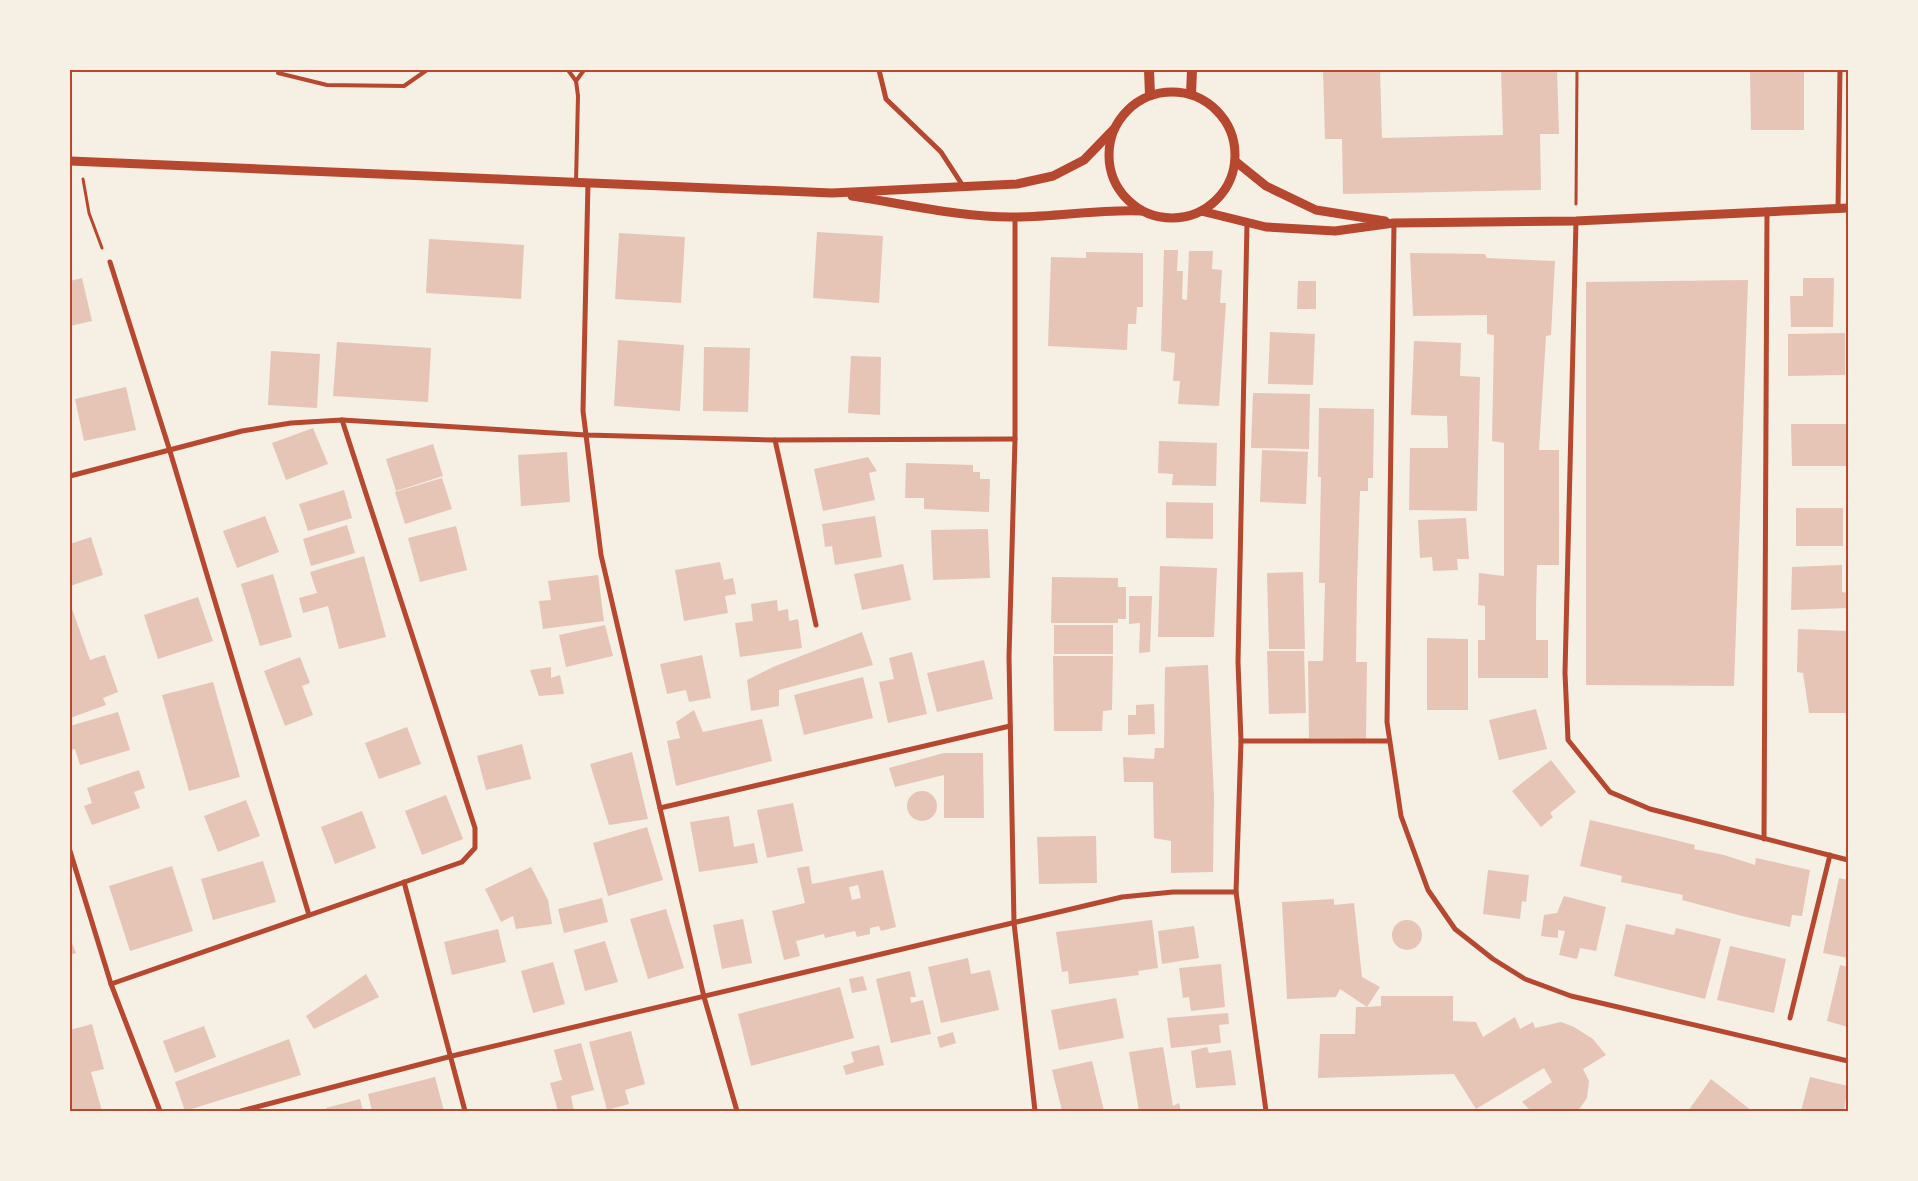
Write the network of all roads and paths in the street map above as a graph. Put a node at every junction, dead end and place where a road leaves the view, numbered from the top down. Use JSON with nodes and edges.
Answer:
{"nodes":[{"id":1,"x":427,"y":70,"type":"edge"},
{"id":2,"x":568,"y":70,"type":"edge"},
{"id":3,"x":584,"y":70,"type":"edge"},
{"id":4,"x":879,"y":70,"type":"edge"},
{"id":5,"x":1150,"y":70,"type":"edge"},
{"id":6,"x":1192,"y":70,"type":"edge"},
{"id":7,"x":1576,"y":70,"type":"edge"},
{"id":8,"x":1840,"y":70,"type":"edge"},
{"id":9,"x":278,"y":73,"type":"dead end"},
{"id":10,"x":576,"y":81,"type":"junction"},
{"id":11,"x":1191,"y":94,"type":"junction"},
{"id":12,"x":1150,"y":95,"type":"junction"},
{"id":13,"x":1114,"y":129,"type":"junction"},
{"id":14,"x":70,"y":161,"type":"edge"},
{"id":15,"x":1235,"y":161,"type":"junction"},
{"id":16,"x":81,"y":162,"type":"junction"},
{"id":17,"x":576,"y":182,"type":"junction"},
{"id":18,"x":588,"y":182,"type":"junction"},
{"id":19,"x":964,"y":187,"type":"junction"},
{"id":20,"x":832,"y":193,"type":"junction"},
{"id":21,"x":1848,"y":208,"type":"edge"},
{"id":22,"x":1838,"y":209,"type":"junction"},
{"id":23,"x":1767,"y":210,"type":"junction"},
{"id":24,"x":1144,"y":211,"type":"junction"},
{"id":25,"x":1201,"y":211,"type":"junction"},
{"id":26,"x":1015,"y":217,"type":"junction"},
{"id":27,"x":1576,"y":221,"type":"junction"},
{"id":28,"x":1246,"y":223,"type":"junction"},
{"id":29,"x":1394,"y":223,"type":"junction"},
{"id":30,"x":110,"y":262,"type":"joint"},
{"id":31,"x":342,"y":420,"type":"junction"},
{"id":32,"x":586,"y":435,"type":"junction"},
{"id":33,"x":1015,"y":439,"type":"junction"},
{"id":34,"x":775,"y":440,"type":"junction"},
{"id":35,"x":169,"y":448,"type":"junction"},
{"id":36,"x":70,"y":476,"type":"edge"},
{"id":37,"x":816,"y":625,"type":"dead end"},
{"id":38,"x":1010,"y":726,"type":"junction"},
{"id":39,"x":1241,"y":741,"type":"junction"},
{"id":40,"x":1389,"y":741,"type":"junction"},
{"id":41,"x":660,"y":808,"type":"junction"},
{"id":42,"x":1764,"y":839,"type":"junction"},
{"id":43,"x":70,"y":851,"type":"edge"},
{"id":44,"x":1830,"y":855,"type":"junction"},
{"id":45,"x":1848,"y":860,"type":"edge"},
{"id":46,"x":404,"y":882,"type":"junction"},
{"id":47,"x":1236,"y":892,"type":"junction"},
{"id":48,"x":310,"y":915,"type":"junction"},
{"id":49,"x":1014,"y":923,"type":"junction"},
{"id":50,"x":111,"y":984,"type":"junction"},
{"id":51,"x":704,"y":997,"type":"junction"},
{"id":52,"x":1790,"y":1018,"type":"dead end"},
{"id":53,"x":452,"y":1056,"type":"junction"},
{"id":54,"x":1848,"y":1061,"type":"edge"},
{"id":55,"x":160,"y":1111,"type":"edge"},
{"id":56,"x":241,"y":1111,"type":"edge"},
{"id":57,"x":465,"y":1111,"type":"edge"},
{"id":58,"x":737,"y":1111,"type":"edge"},
{"id":59,"x":1035,"y":1111,"type":"edge"},
{"id":60,"x":1266,"y":1111,"type":"edge"}],
"edges":[{"from":1,"to":9,"type":"lane"},
{"from":2,"to":10,"type":"lane"},
{"from":3,"to":10,"type":"lane"},
{"from":4,"to":19,"type":"street"},
{"from":5,"to":12,"type":"main road"},
{"from":6,"to":11,"type":"main road"},
{"from":7,"to":27,"type":"path"},
{"from":8,"to":22,"type":"street"},
{"from":10,"to":17,"type":"lane"},
{"from":11,"to":12,"type":"street"},
{"from":11,"to":15,"type":"street"},
{"from":12,"to":13,"type":"street"},
{"from":13,"to":19,"type":"street"},
{"from":13,"to":24,"type":"street"},
{"from":14,"to":16,"type":"street"},
{"from":15,"to":25,"type":"street"},
{"from":15,"to":29,"type":"street"},
{"from":16,"to":17,"type":"street"},
{"from":16,"to":30,"type":"path"},
{"from":17,"to":18,"type":"street"},
{"from":18,"to":20,"type":"street"},
{"from":18,"to":32,"type":"street"},
{"from":19,"to":20,"type":"street"},
{"from":20,"to":26,"type":"street"},
{"from":21,"to":22,"type":"street"},
{"from":22,"to":23,"type":"street"},
{"from":23,"to":27,"type":"street"},
{"from":23,"to":42,"type":"street"},
{"from":24,"to":25,"type":"street"},
{"from":24,"to":26,"type":"street"},
{"from":25,"to":28,"type":"street"},
{"from":26,"to":33,"type":"street"},
{"from":27,"to":29,"type":"street"},
{"from":27,"to":42,"type":"street"},
{"from":28,"to":29,"type":"street"},
{"from":28,"to":39,"type":"street"},
{"from":29,"to":40,"type":"street"},
{"from":30,"to":35,"type":"street"},
{"from":31,"to":32,"type":"street"},
{"from":31,"to":35,"type":"street"},
{"from":31,"to":46,"type":"street"},
{"from":32,"to":34,"type":"street"},
{"from":32,"to":41,"type":"street"},
{"from":33,"to":34,"type":"street"},
{"from":33,"to":38,"type":"street"},
{"from":34,"to":37,"type":"street"},
{"from":35,"to":36,"type":"street"},
{"from":35,"to":48,"type":"street"},
{"from":38,"to":41,"type":"street"},
{"from":38,"to":49,"type":"street"},
{"from":39,"to":40,"type":"street"},
{"from":39,"to":47,"type":"street"},
{"from":40,"to":54,"type":"street"},
{"from":41,"to":51,"type":"street"},
{"from":42,"to":44,"type":"street"},
{"from":43,"to":50,"type":"street"},
{"from":44,"to":45,"type":"street"},
{"from":44,"to":52,"type":"street"},
{"from":46,"to":48,"type":"street"},
{"from":46,"to":53,"type":"street"},
{"from":47,"to":49,"type":"street"},
{"from":47,"to":60,"type":"street"},
{"from":48,"to":50,"type":"street"},
{"from":49,"to":51,"type":"street"},
{"from":49,"to":59,"type":"street"},
{"from":50,"to":55,"type":"street"},
{"from":51,"to":53,"type":"street"},
{"from":51,"to":58,"type":"street"},
{"from":53,"to":56,"type":"street"},
{"from":53,"to":57,"type":"street"}]}
